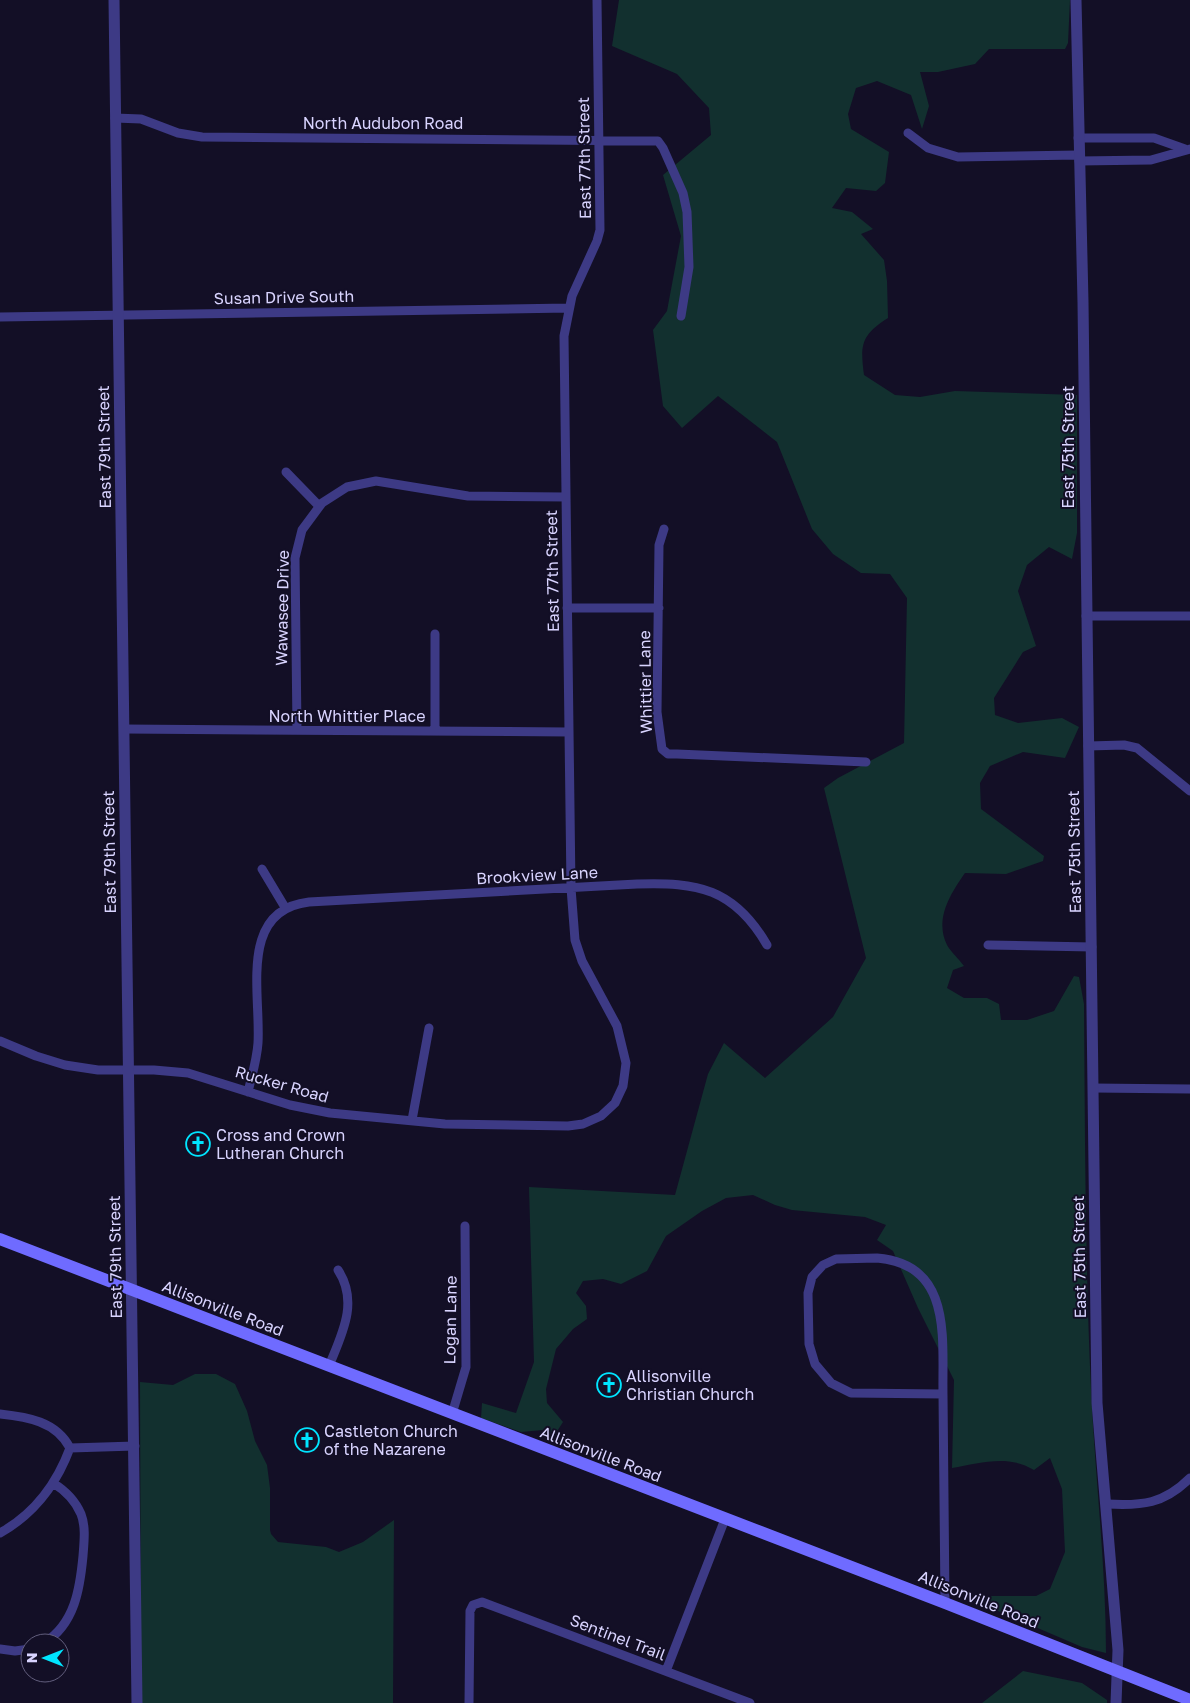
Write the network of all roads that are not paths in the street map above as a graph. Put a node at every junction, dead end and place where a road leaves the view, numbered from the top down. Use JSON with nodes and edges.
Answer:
{"nodes":[{"id":1,"x":114,"y":0,"type":"edge"},
{"id":2,"x":597,"y":0,"type":"edge"},
{"id":3,"x":1076,"y":0,"type":"edge"},
{"id":4,"x":116,"y":118,"type":"junction"},
{"id":5,"x":908,"y":133,"type":"dead end"},
{"id":6,"x":1078,"y":138,"type":"junction"},
{"id":7,"x":599,"y":140,"type":"junction"},
{"id":8,"x":1188,"y":149,"type":"edge"},
{"id":9,"x":1078,"y":158,"type":"junction"},
{"id":10,"x":568,"y":308,"type":"junction"},
{"id":11,"x":118,"y":315,"type":"junction"},
{"id":12,"x":681,"y":316,"type":"dead end"},
{"id":13,"x":0,"y":317,"type":"edge"},
{"id":14,"x":286,"y":472,"type":"dead end"},
{"id":15,"x":566,"y":497,"type":"junction"},
{"id":16,"x":320,"y":506,"type":"junction"},
{"id":17,"x":664,"y":529,"type":"dead end"},
{"id":18,"x":567,"y":608,"type":"junction"},
{"id":19,"x":659,"y":608,"type":"junction"},
{"id":20,"x":1086,"y":616,"type":"junction"},
{"id":21,"x":1190,"y":616,"type":"edge"},
{"id":22,"x":435,"y":634,"type":"dead end"},
{"id":23,"x":124,"y":729,"type":"junction"},
{"id":24,"x":297,"y":730,"type":"junction"},
{"id":25,"x":434,"y":731,"type":"junction"},
{"id":26,"x":569,"y":732,"type":"junction"},
{"id":27,"x":1088,"y":746,"type":"junction"},
{"id":28,"x":866,"y":762,"type":"dead end"},
{"id":29,"x":1190,"y":791,"type":"edge"},
{"id":30,"x":262,"y":869,"type":"dead end"},
{"id":31,"x":571,"y":888,"type":"junction"},
{"id":32,"x":286,"y":909,"type":"junction"},
{"id":33,"x":767,"y":944,"type":"dead end"},
{"id":34,"x":988,"y":945,"type":"dead end"},
{"id":35,"x":1092,"y":947,"type":"junction"},
{"id":36,"x":429,"y":1028,"type":"dead end"},
{"id":37,"x":0,"y":1041,"type":"edge"},
{"id":38,"x":128,"y":1070,"type":"junction"},
{"id":39,"x":1093,"y":1088,"type":"junction"},
{"id":40,"x":1190,"y":1088,"type":"edge"},
{"id":41,"x":248,"y":1092,"type":"junction"},
{"id":42,"x":412,"y":1120,"type":"junction"},
{"id":43,"x":591,"y":1122,"type":"joint"},
{"id":44,"x":465,"y":1226,"type":"dead end"},
{"id":45,"x":0,"y":1239,"type":"edge"},
{"id":46,"x":338,"y":1270,"type":"dead end"},
{"id":47,"x":132,"y":1290,"type":"junction"},
{"id":48,"x":329,"y":1366,"type":"junction"},
{"id":49,"x":943,"y":1394,"type":"junction"},
{"id":50,"x":0,"y":1414,"type":"edge"},
{"id":51,"x":452,"y":1414,"type":"junction"},
{"id":52,"x":135,"y":1446,"type":"junction"},
{"id":53,"x":70,"y":1448,"type":"junction"},
{"id":54,"x":1190,"y":1478,"type":"edge"},
{"id":55,"x":53,"y":1483,"type":"junction"},
{"id":56,"x":1107,"y":1504,"type":"junction"},
{"id":57,"x":726,"y":1519,"type":"junction"},
{"id":58,"x":0,"y":1533,"type":"edge"},
{"id":59,"x":945,"y":1602,"type":"junction"},
{"id":60,"x":55,"y":1633,"type":"edge"},
{"id":61,"x":0,"y":1649,"type":"edge"},
{"id":62,"x":20,"y":1650,"type":"edge"},
{"id":63,"x":666,"y":1671,"type":"junction"},
{"id":64,"x":1118,"y":1673,"type":"junction"},
{"id":65,"x":1190,"y":1700,"type":"edge"},
{"id":66,"x":137,"y":1703,"type":"edge"},
{"id":67,"x":468,"y":1703,"type":"edge"},
{"id":68,"x":750,"y":1703,"type":"edge"},
{"id":69,"x":1116,"y":1703,"type":"edge"}],
"edges":[{"from":1,"to":4,"type":"street","name":"East 79th Street"},
{"from":2,"to":7,"type":"street","name":"East 77th Street"},
{"from":3,"to":6,"type":"street","name":"East 75th Street"},
{"from":4,"to":7,"type":"street","name":"North Audubon Road"},
{"from":4,"to":11,"type":"street","name":"East 79th Street"},
{"from":5,"to":9,"type":"street"},
{"from":6,"to":8,"type":"street"},
{"from":6,"to":9,"type":"street","name":"East 75th Street"},
{"from":7,"to":10,"type":"street","name":"East 77th Street"},
{"from":7,"to":12,"type":"street","name":"North Audubon Road"},
{"from":8,"to":9,"type":"street"},
{"from":9,"to":20,"type":"street","name":"East 75th Street"},
{"from":10,"to":11,"type":"street","name":"Susan Drive South"},
{"from":10,"to":15,"type":"street","name":"East 77th Street"},
{"from":11,"to":13,"type":"street","name":"Susan Drive South"},
{"from":11,"to":23,"type":"street","name":"East 79th Street"},
{"from":14,"to":16,"type":"street"},
{"from":15,"to":16,"type":"street","name":"Wawasee Drive"},
{"from":15,"to":18,"type":"street","name":"East 77th Street"},
{"from":16,"to":24,"type":"street","name":"Wawasee Drive"},
{"from":17,"to":19,"type":"street","name":"Whittier Lane"},
{"from":18,"to":19,"type":"street"},
{"from":18,"to":26,"type":"street","name":"East 77th Street"},
{"from":19,"to":28,"type":"street","name":"Whittier Lane"},
{"from":20,"to":21,"type":"street"},
{"from":20,"to":27,"type":"street","name":"East 75th Street"},
{"from":22,"to":25,"type":"street"},
{"from":23,"to":24,"type":"street","name":"North Whittier Place"},
{"from":23,"to":38,"type":"street","name":"East 79th Street"},
{"from":24,"to":25,"type":"street","name":"North Whittier Place"},
{"from":25,"to":26,"type":"street","name":"North Whittier Place"},
{"from":26,"to":31,"type":"street","name":"East 77th Street"},
{"from":27,"to":29,"type":"street"},
{"from":27,"to":35,"type":"street","name":"East 75th Street"},
{"from":30,"to":32,"type":"street"},
{"from":31,"to":32,"type":"street","name":"Brookview Lane"},
{"from":31,"to":33,"type":"street","name":"Brookview Lane"},
{"from":31,"to":43,"type":"street","name":"East 77th Street"},
{"from":32,"to":41,"type":"street"},
{"from":34,"to":35,"type":"street"},
{"from":35,"to":39,"type":"street","name":"East 75th Street"},
{"from":36,"to":42,"type":"street"},
{"from":37,"to":38,"type":"street","name":"Rucker Road"},
{"from":38,"to":41,"type":"street","name":"Rucker Road"},
{"from":38,"to":47,"type":"street","name":"East 79th Street"},
{"from":39,"to":40,"type":"street"},
{"from":39,"to":56,"type":"street","name":"East 75th Street"},
{"from":41,"to":42,"type":"street","name":"Rucker Road"},
{"from":42,"to":43,"type":"street","name":"Rucker Road"},
{"from":44,"to":51,"type":"street","name":"Logan Lane"},
{"from":45,"to":47,"type":"main road","name":"Allisonville Road"},
{"from":46,"to":48,"type":"street"},
{"from":47,"to":48,"type":"main road","name":"Allisonville Road"},
{"from":47,"to":52,"type":"street","name":"East 79th Street"},
{"from":48,"to":51,"type":"main road","name":"Allisonville Road"},
{"from":49,"to":49,"type":"street"},
{"from":49,"to":59,"type":"street"},
{"from":50,"to":53,"type":"street"},
{"from":51,"to":57,"type":"main road","name":"Allisonville Road"},
{"from":52,"to":53,"type":"street"},
{"from":52,"to":66,"type":"street","name":"East 79th Street"},
{"from":53,"to":55,"type":"street"},
{"from":54,"to":56,"type":"street"},
{"from":55,"to":58,"type":"street"},
{"from":55,"to":60,"type":"street"},
{"from":56,"to":64,"type":"street","name":"East 75th Street"},
{"from":57,"to":59,"type":"main road","name":"Allisonville Road"},
{"from":57,"to":63,"type":"street"},
{"from":59,"to":64,"type":"main road","name":"Allisonville Road"},
{"from":61,"to":62,"type":"street"},
{"from":63,"to":67,"type":"street","name":"Sentinel Trail"},
{"from":63,"to":68,"type":"street","name":"Sentinel Trail"},
{"from":64,"to":65,"type":"main road","name":"Allisonville Road"},
{"from":64,"to":69,"type":"street","name":"East 75th Street"}]}
